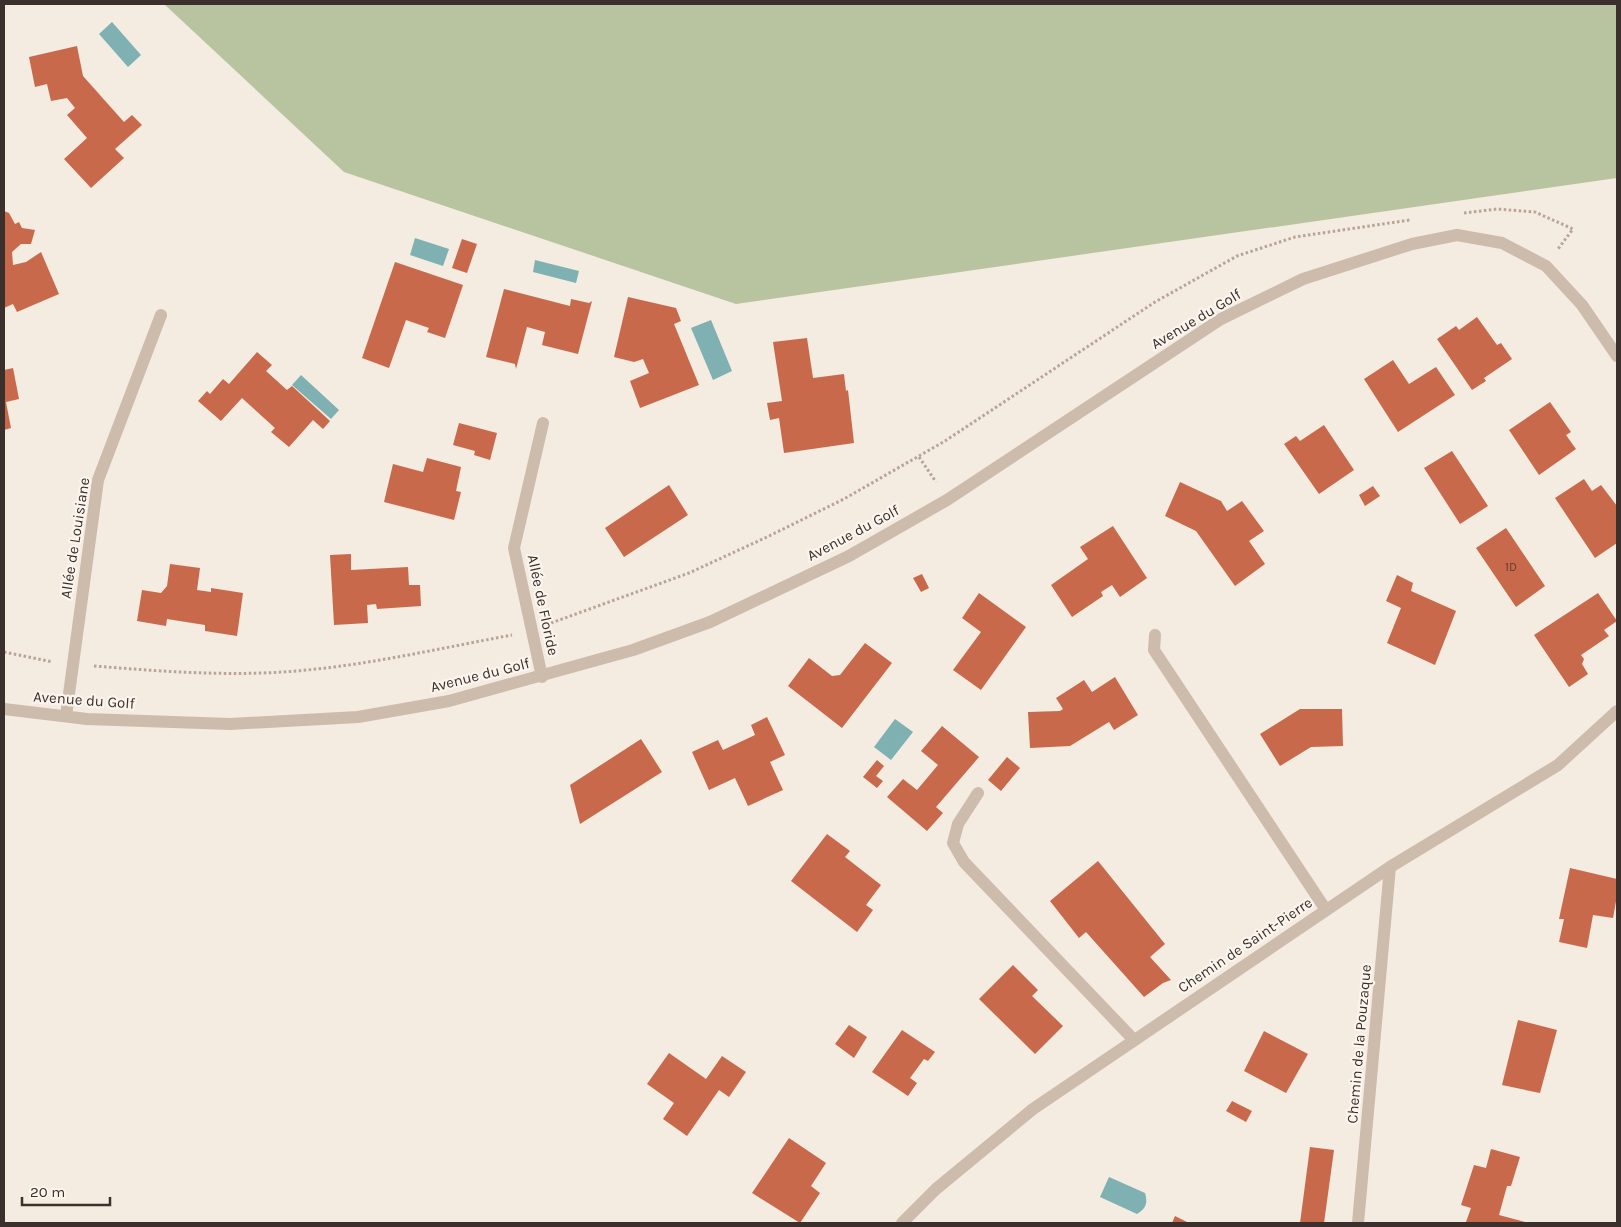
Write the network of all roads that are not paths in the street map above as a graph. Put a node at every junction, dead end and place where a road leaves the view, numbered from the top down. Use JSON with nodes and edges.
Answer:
{"nodes":[{"id":1,"x":161,"y":315,"type":"dead end"},
{"id":2,"x":1617,"y":356,"type":"edge"},
{"id":3,"x":544,"y":423,"type":"dead end"},
{"id":4,"x":1156,"y":635,"type":"dead end"},
{"id":5,"x":542,"y":677,"type":"junction"},
{"id":6,"x":4,"y":709,"type":"edge"},
{"id":7,"x":1617,"y":711,"type":"edge"},
{"id":8,"x":66,"y":716,"type":"junction"},
{"id":9,"x":978,"y":793,"type":"dead end"},
{"id":10,"x":1390,"y":867,"type":"junction"},
{"id":11,"x":1326,"y":910,"type":"junction"},
{"id":12,"x":1134,"y":1040,"type":"junction"},
{"id":13,"x":902,"y":1223,"type":"edge"},
{"id":14,"x":1358,"y":1223,"type":"edge"}],
"edges":[{"from":1,"to":8,"type":"street","name":"Allée de Louisiane"},
{"from":2,"to":5,"type":"street","name":"Avenue du Golf"},
{"from":3,"to":5,"type":"street","name":"Allée de Floride"},
{"from":4,"to":11,"type":"street"},
{"from":5,"to":8,"type":"street","name":"Avenue du Golf"},
{"from":6,"to":8,"type":"street","name":"Avenue du Golf"},
{"from":7,"to":10,"type":"street","name":"Chemin de Saint-Pierre"},
{"from":9,"to":12,"type":"street"},
{"from":10,"to":11,"type":"street","name":"Chemin de Saint-Pierre"},
{"from":10,"to":14,"type":"street","name":"Chemin de la Pouzaque"},
{"from":11,"to":12,"type":"street","name":"Chemin de Saint-Pierre"},
{"from":12,"to":13,"type":"street","name":"Chemin de Saint-Pierre"}]}
